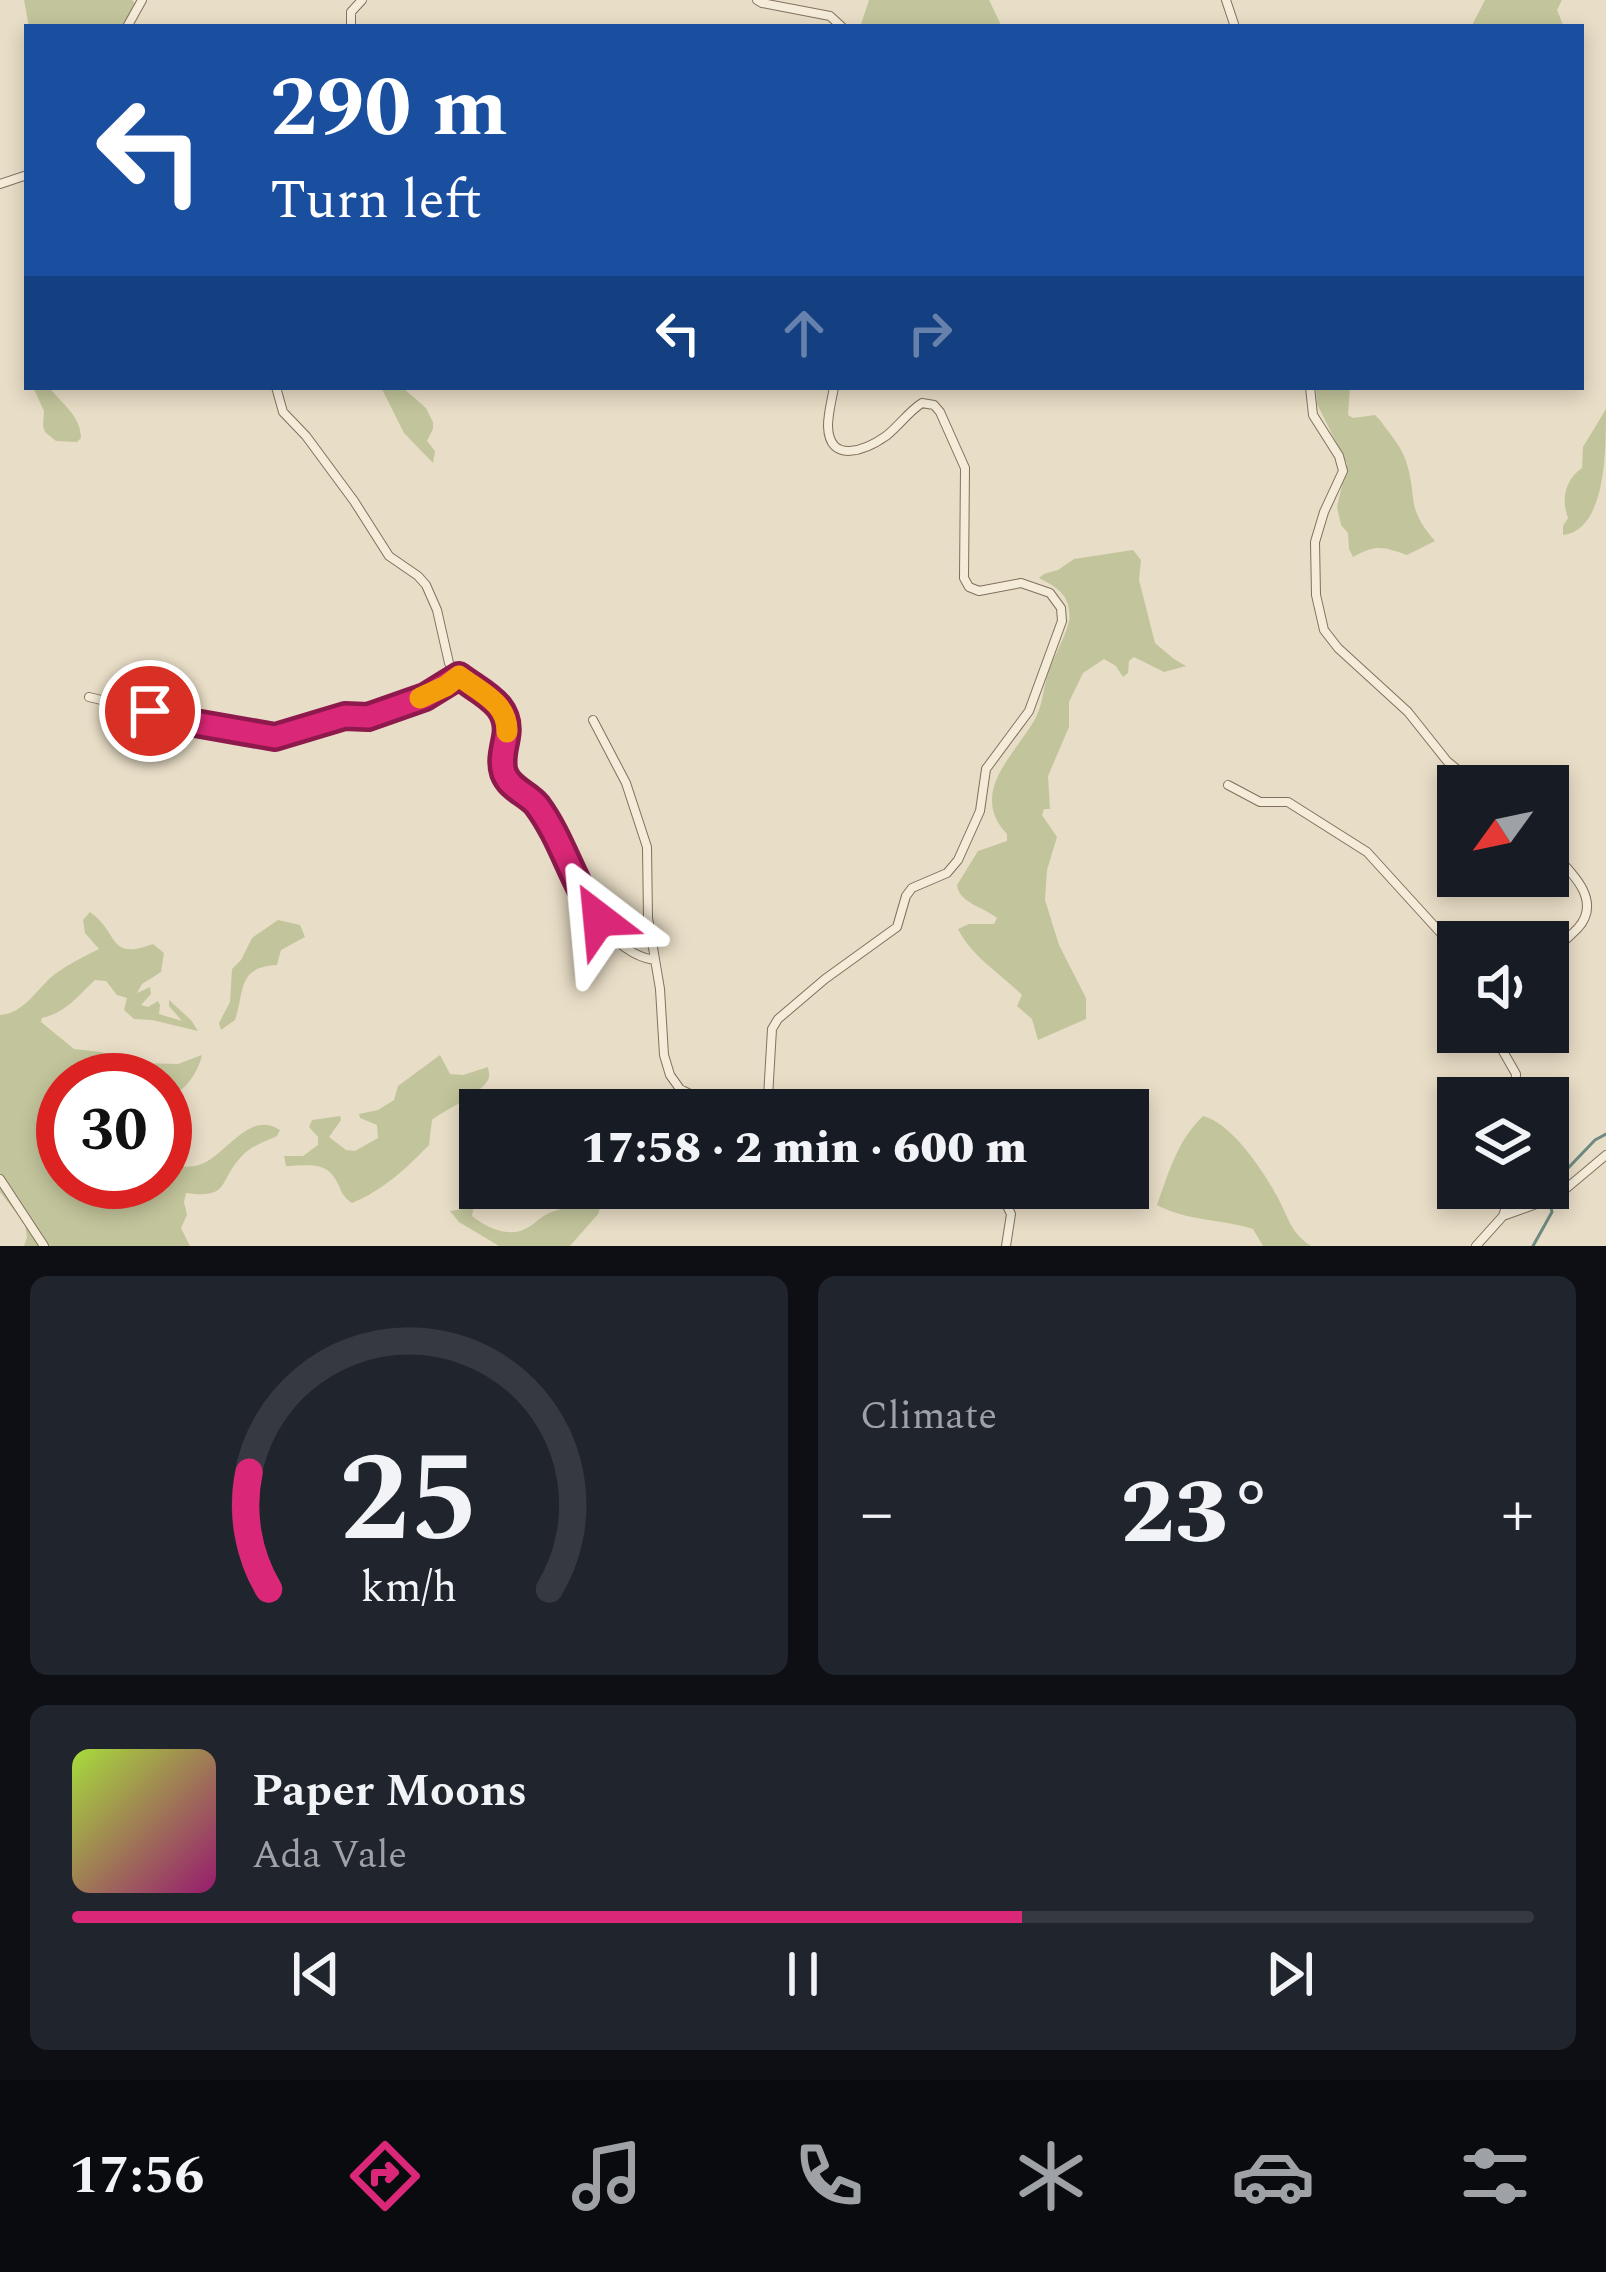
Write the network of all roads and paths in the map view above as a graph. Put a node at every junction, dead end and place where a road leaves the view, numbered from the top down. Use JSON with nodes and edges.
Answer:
{"nodes":[{"id":1,"x":757,"y":0,"type":"edge"},
{"id":2,"x":839,"y":24,"type":"edge"},
{"id":3,"x":277,"y":390,"type":"edge"},
{"id":4,"x":834,"y":390,"type":"edge"},
{"id":5,"x":1310,"y":390,"type":"edge"},
{"id":6,"x":459,"y":676,"type":"junction"},
{"id":7,"x":89,"y":697,"type":"dead end"},
{"id":8,"x":592,"y":720,"type":"dead end"},
{"id":9,"x":1452,"y":765,"type":"edge"},
{"id":10,"x":1228,"y":785,"type":"dead end"},
{"id":11,"x":1569,"y":870,"type":"edge"},
{"id":12,"x":1437,"y":929,"type":"edge"},
{"id":13,"x":1569,"y":937,"type":"edge"},
{"id":14,"x":654,"y":960,"type":"junction"},
{"id":15,"x":680,"y":1089,"type":"edge"},
{"id":16,"x":768,"y":1089,"type":"edge"},
{"id":17,"x":1606,"y":1155,"type":"edge"},
{"id":18,"x":0,"y":1178,"type":"edge"},
{"id":19,"x":1008,"y":1209,"type":"edge"},
{"id":20,"x":1505,"y":1209,"type":"edge"},
{"id":21,"x":1503,"y":1216,"type":"junction"},
{"id":22,"x":44,"y":1246,"type":"edge"},
{"id":23,"x":1006,"y":1246,"type":"edge"},
{"id":24,"x":1476,"y":1246,"type":"edge"}],
"edges":[{"from":1,"to":2,"type":"street"},
{"from":3,"to":6,"type":"street"},
{"from":4,"to":16,"type":"street"},
{"from":5,"to":9,"type":"street"},
{"from":6,"to":7,"type":"street"},
{"from":6,"to":14,"type":"street"},
{"from":8,"to":14,"type":"street"},
{"from":10,"to":12,"type":"street"},
{"from":11,"to":13,"type":"street"},
{"from":14,"to":15,"type":"street"},
{"from":17,"to":21,"type":"street"},
{"from":18,"to":22,"type":"street"},
{"from":19,"to":23,"type":"street"},
{"from":20,"to":21,"type":"street"},
{"from":21,"to":24,"type":"street"}]}
